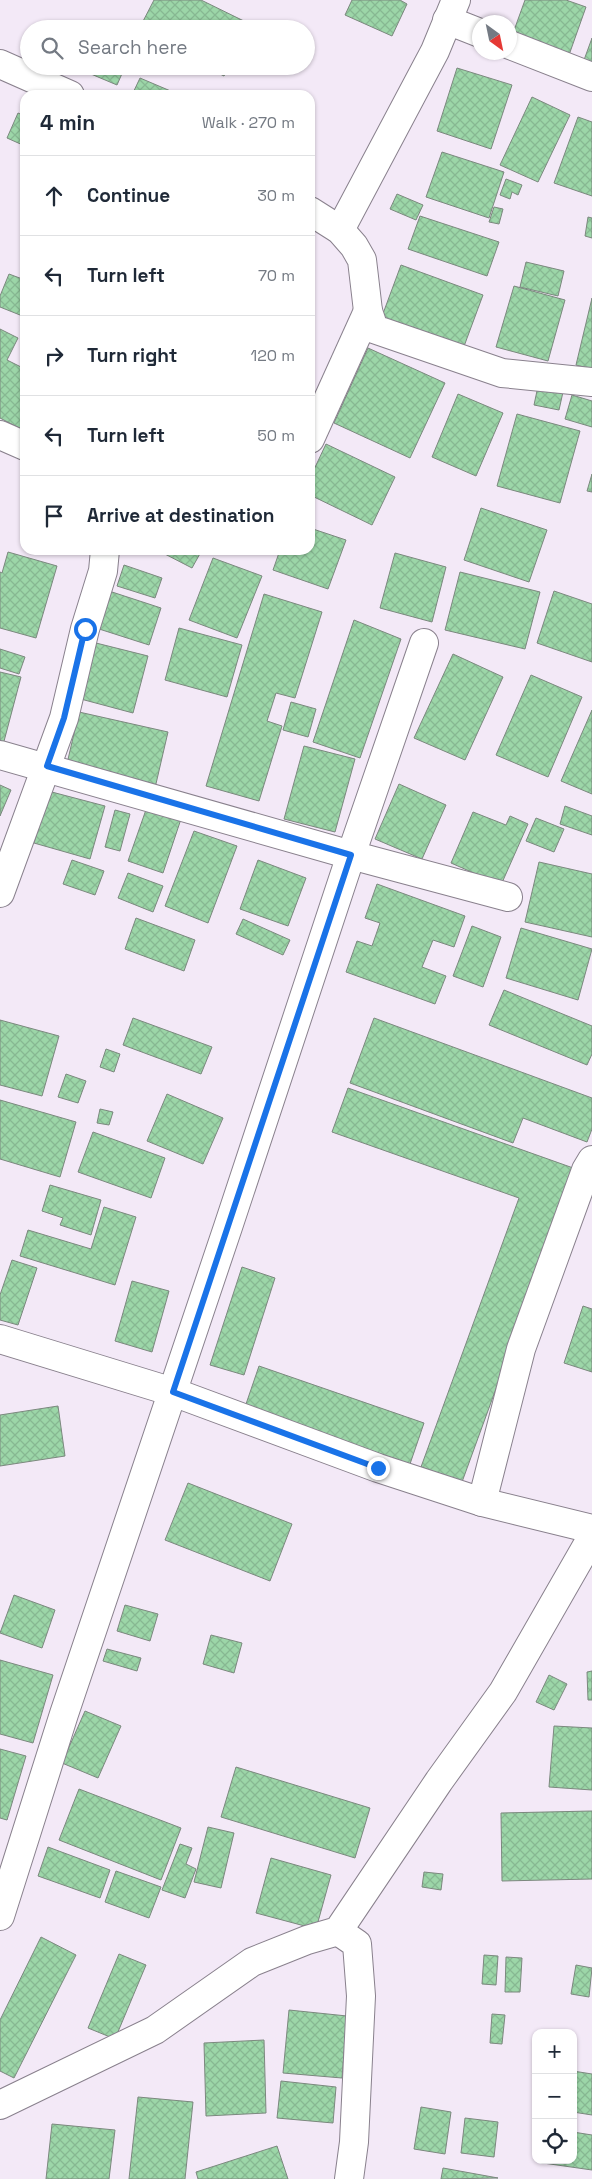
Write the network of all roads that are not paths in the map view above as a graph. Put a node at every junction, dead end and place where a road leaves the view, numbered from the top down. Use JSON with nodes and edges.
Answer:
{"nodes":[{"id":1,"x":452,"y":10,"type":"edge"},
{"id":2,"x":472,"y":26,"type":"edge"},
{"id":3,"x":517,"y":48,"type":"edge"},
{"id":4,"x":0,"y":64,"type":"edge"},
{"id":5,"x":20,"y":73,"type":"edge"},
{"id":6,"x":25,"y":75,"type":"edge"},
{"id":7,"x":592,"y":77,"type":"edge"},
{"id":8,"x":59,"y":90,"type":"edge"},
{"id":9,"x":315,"y":214,"type":"edge"},
{"id":10,"x":340,"y":230,"type":"junction"},
{"id":11,"x":368,"y":311,"type":"junction"},
{"id":12,"x":592,"y":382,"type":"edge"},
{"id":13,"x":315,"y":428,"type":"edge"},
{"id":14,"x":0,"y":435,"type":"edge"},
{"id":15,"x":20,"y":444,"type":"edge"},
{"id":16,"x":105,"y":555,"type":"edge"},
{"id":17,"x":424,"y":643,"type":"dead end"},
{"id":18,"x":0,"y":754,"type":"edge"},
{"id":19,"x":47,"y":766,"type":"junction"},
{"id":20,"x":351,"y":855,"type":"junction"},
{"id":21,"x":0,"y":893,"type":"edge"},
{"id":22,"x":508,"y":897,"type":"dead end"},
{"id":23,"x":592,"y":1160,"type":"edge"},
{"id":24,"x":0,"y":1339,"type":"edge"},
{"id":25,"x":173,"y":1392,"type":"junction"},
{"id":26,"x":482,"y":1502,"type":"junction"},
{"id":27,"x":592,"y":1529,"type":"edge"},
{"id":28,"x":592,"y":1537,"type":"edge"},
{"id":29,"x":0,"y":1916,"type":"edge"},
{"id":30,"x":338,"y":1931,"type":"junction"},
{"id":31,"x":0,"y":2105,"type":"edge"},
{"id":32,"x":349,"y":2179,"type":"edge"}],
"edges":[{"from":1,"to":2,"type":"street"},
{"from":1,"to":10,"type":"street"},
{"from":3,"to":7,"type":"street"},
{"from":4,"to":5,"type":"street"},
{"from":6,"to":8,"type":"street"},
{"from":9,"to":10,"type":"street"},
{"from":10,"to":11,"type":"street"},
{"from":11,"to":12,"type":"street"},
{"from":11,"to":13,"type":"street"},
{"from":14,"to":15,"type":"street"},
{"from":16,"to":19,"type":"street"},
{"from":17,"to":20,"type":"street"},
{"from":18,"to":19,"type":"street"},
{"from":19,"to":20,"type":"street"},
{"from":19,"to":21,"type":"street"},
{"from":20,"to":22,"type":"street"},
{"from":20,"to":25,"type":"street"},
{"from":23,"to":26,"type":"street"},
{"from":24,"to":25,"type":"street"},
{"from":25,"to":26,"type":"street"},
{"from":25,"to":29,"type":"street"},
{"from":26,"to":27,"type":"street"},
{"from":28,"to":30,"type":"street"},
{"from":30,"to":31,"type":"street"},
{"from":30,"to":32,"type":"street"}]}
